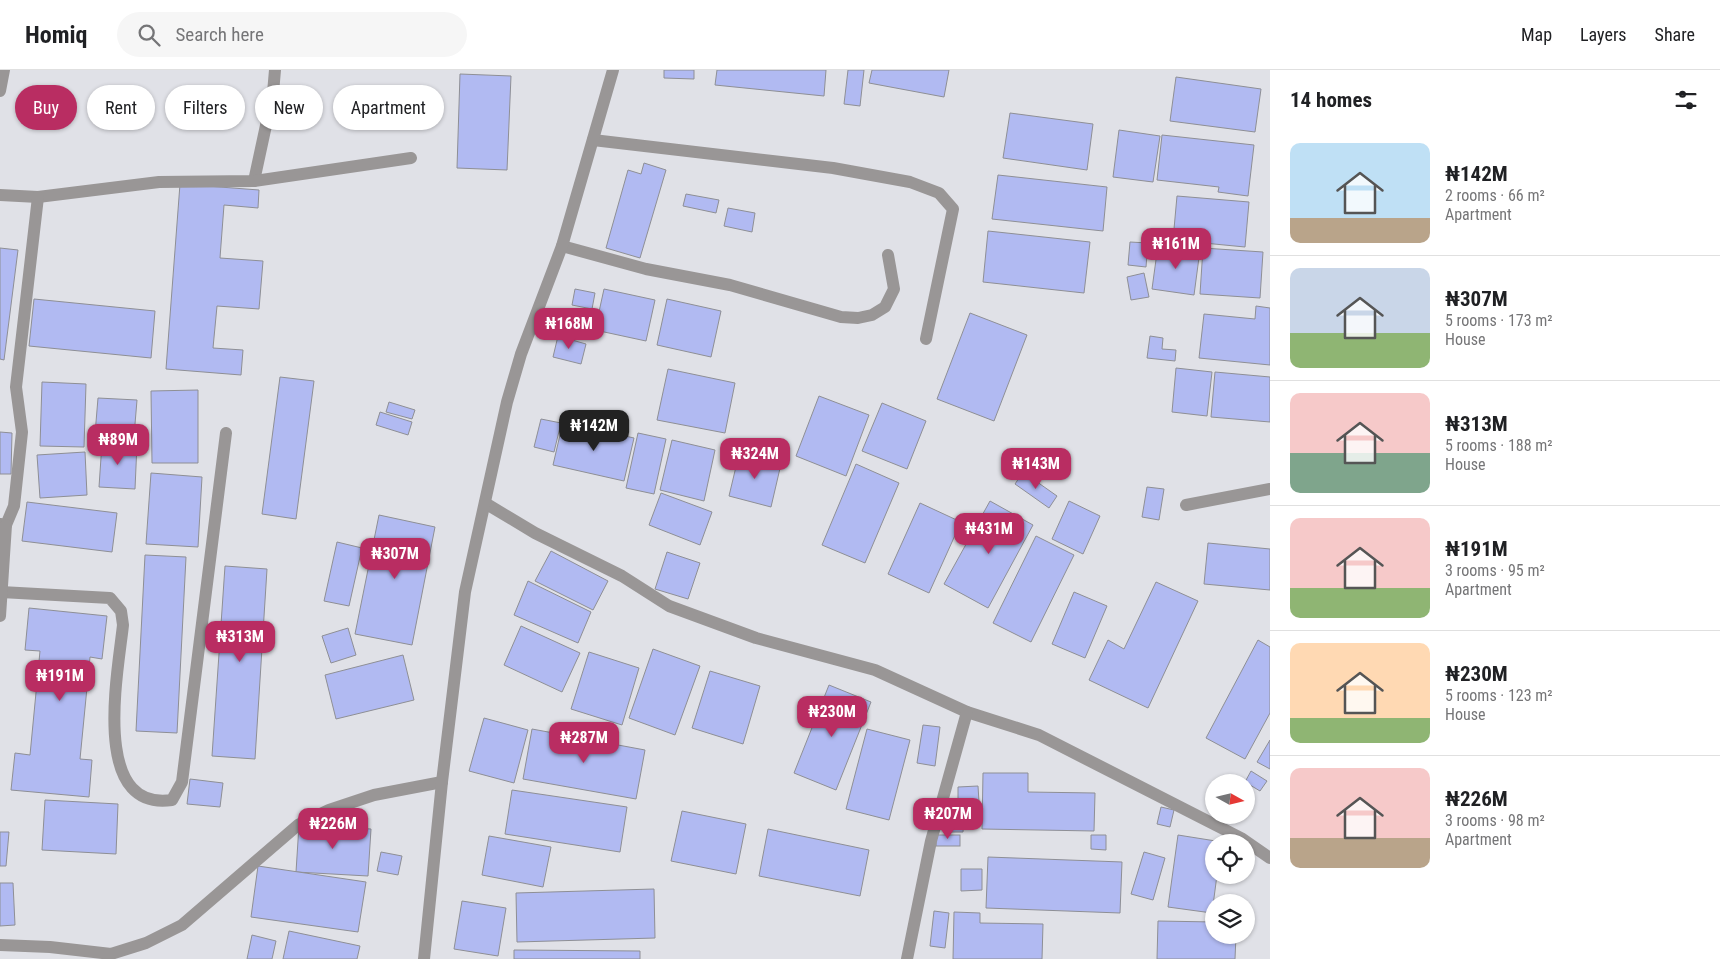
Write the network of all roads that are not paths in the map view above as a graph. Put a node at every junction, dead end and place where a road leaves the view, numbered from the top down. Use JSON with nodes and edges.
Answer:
{"nodes":[{"id":1,"x":4,"y":70,"type":"edge"},
{"id":2,"x":276,"y":70,"type":"edge"},
{"id":3,"x":613,"y":70,"type":"edge"},
{"id":4,"x":0,"y":91,"type":"edge"},
{"id":5,"x":593,"y":140,"type":"junction"},
{"id":6,"x":411,"y":158,"type":"dead end"},
{"id":7,"x":254,"y":181,"type":"junction"},
{"id":8,"x":0,"y":195,"type":"edge"},
{"id":9,"x":38,"y":197,"type":"junction"},
{"id":10,"x":562,"y":246,"type":"junction"},
{"id":11,"x":888,"y":255,"type":"dead end"},
{"id":12,"x":926,"y":339,"type":"dead end"},
{"id":13,"x":226,"y":432,"type":"dead end"},
{"id":14,"x":1270,"y":489,"type":"edge"},
{"id":15,"x":485,"y":503,"type":"junction"},
{"id":16,"x":1186,"y":505,"type":"dead end"},
{"id":17,"x":3,"y":524,"type":"edge"},
{"id":18,"x":1,"y":592,"type":"junction"},
{"id":19,"x":0,"y":616,"type":"edge"},
{"id":20,"x":967,"y":712,"type":"junction"},
{"id":21,"x":442,"y":782,"type":"junction"},
{"id":22,"x":1270,"y":858,"type":"edge"},
{"id":23,"x":0,"y":945,"type":"edge"},
{"id":24,"x":111,"y":956,"type":"edge"},
{"id":25,"x":424,"y":959,"type":"edge"},
{"id":26,"x":907,"y":959,"type":"edge"}],
"edges":[{"from":1,"to":4,"type":"street"},
{"from":2,"to":7,"type":"street"},
{"from":3,"to":5,"type":"street"},
{"from":5,"to":10,"type":"street"},
{"from":5,"to":12,"type":"street"},
{"from":6,"to":7,"type":"street"},
{"from":7,"to":9,"type":"street"},
{"from":8,"to":9,"type":"street"},
{"from":9,"to":17,"type":"street"},
{"from":10,"to":11,"type":"street"},
{"from":10,"to":15,"type":"street"},
{"from":13,"to":18,"type":"street"},
{"from":14,"to":16,"type":"street"},
{"from":15,"to":20,"type":"street"},
{"from":15,"to":21,"type":"street"},
{"from":17,"to":18,"type":"street"},
{"from":18,"to":19,"type":"street"},
{"from":20,"to":22,"type":"street"},
{"from":20,"to":26,"type":"street"},
{"from":21,"to":24,"type":"street"},
{"from":21,"to":25,"type":"street"},
{"from":23,"to":24,"type":"street"}]}
